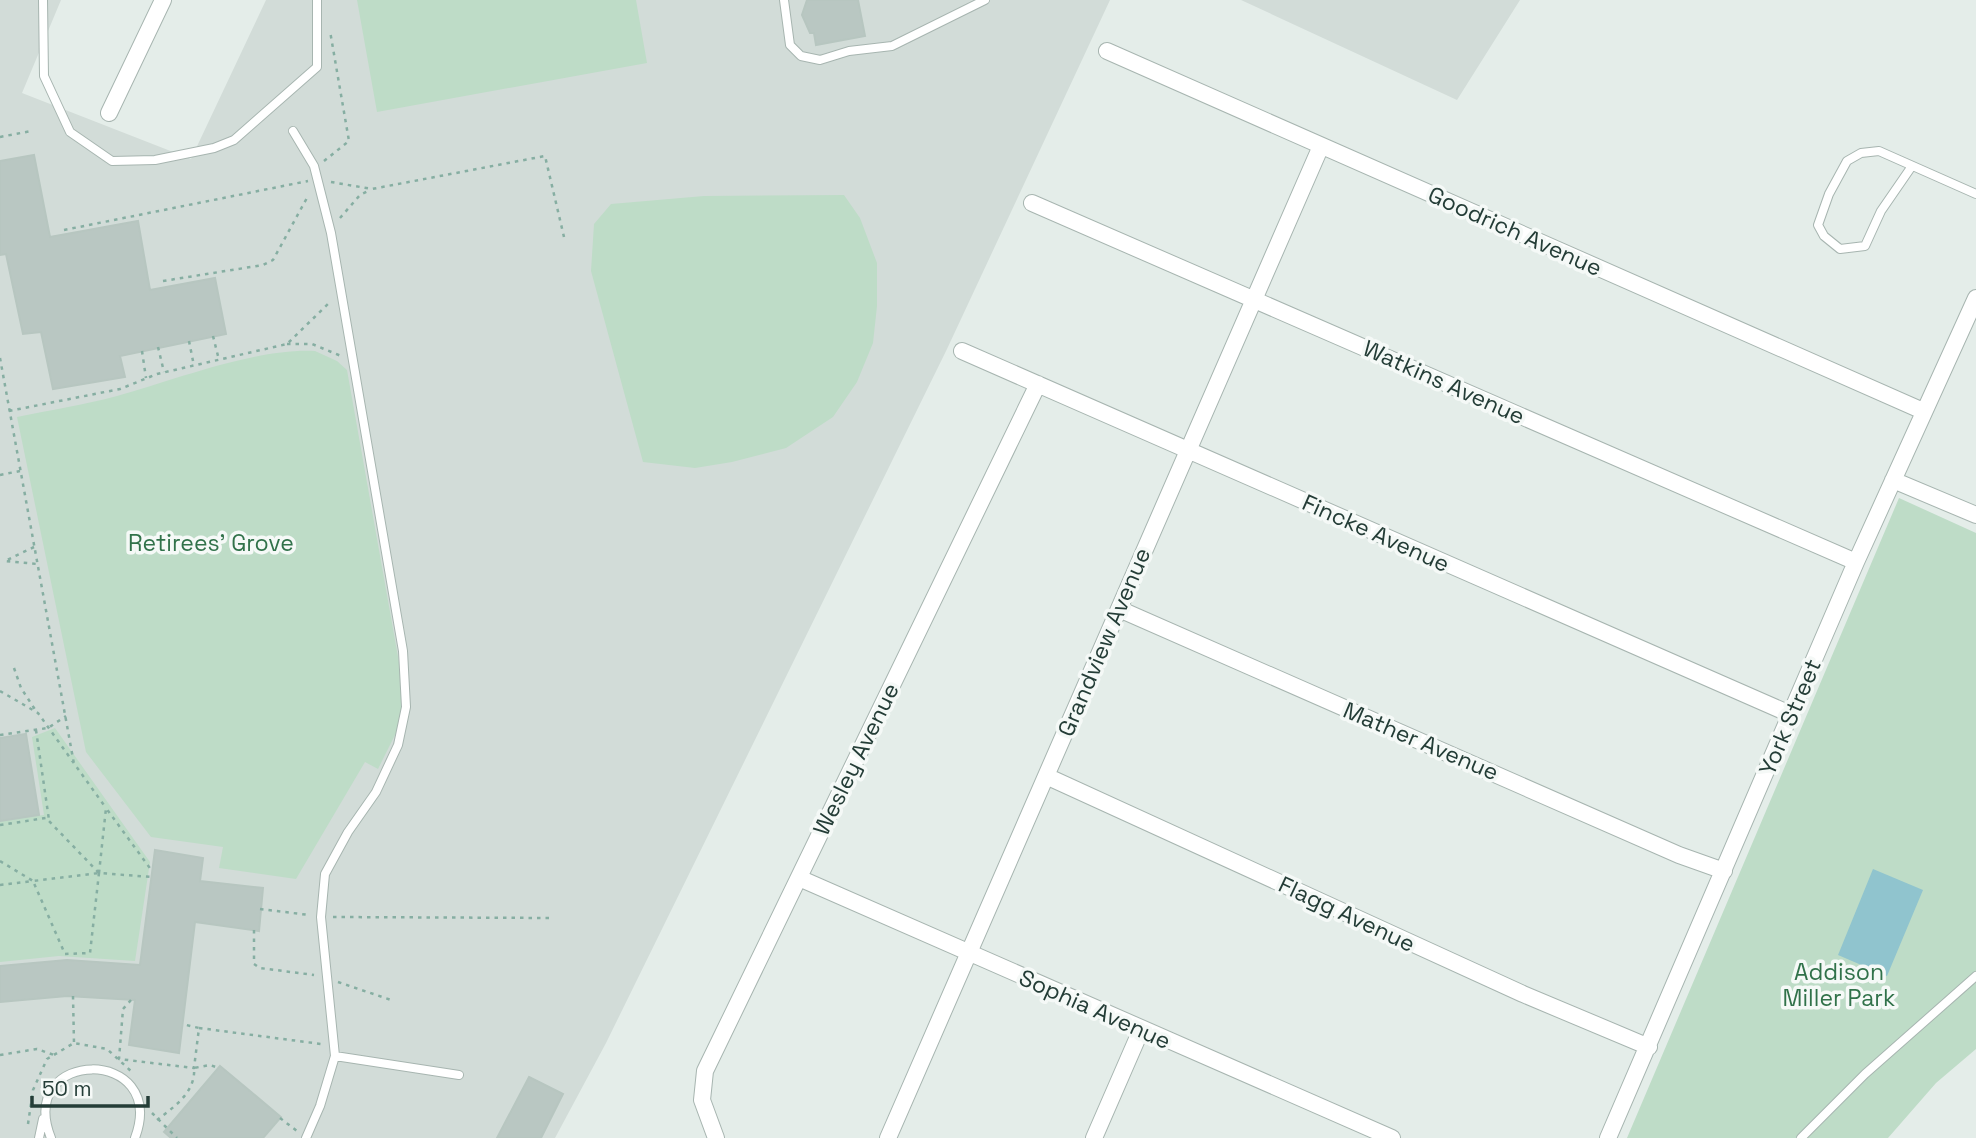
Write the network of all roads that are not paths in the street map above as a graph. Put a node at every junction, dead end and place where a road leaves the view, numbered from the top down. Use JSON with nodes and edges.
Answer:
{"nodes":[{"id":1,"x":43,"y":0,"type":"edge"},
{"id":2,"x":163,"y":0,"type":"edge"},
{"id":3,"x":317,"y":0,"type":"edge"},
{"id":4,"x":784,"y":0,"type":"edge"},
{"id":5,"x":985,"y":0,"type":"edge"},
{"id":6,"x":1107,"y":51,"type":"dead end"},
{"id":7,"x":109,"y":113,"type":"dead end"},
{"id":8,"x":293,"y":131,"type":"dead end"},
{"id":9,"x":1321,"y":146,"type":"junction"},
{"id":10,"x":1912,"y":166,"type":"junction"},
{"id":11,"x":1976,"y":194,"type":"edge"},
{"id":12,"x":1032,"y":202,"type":"dead end"},
{"id":13,"x":1253,"y":299,"type":"junction"},
{"id":14,"x":1975,"y":303,"type":"edge"},
{"id":15,"x":962,"y":351,"type":"dead end"},
{"id":16,"x":1038,"y":384,"type":"junction"},
{"id":17,"x":1923,"y":411,"type":"junction"},
{"id":18,"x":1187,"y":449,"type":"junction"},
{"id":19,"x":1893,"y":480,"type":"junction"},
{"id":20,"x":1976,"y":515,"type":"edge"},
{"id":21,"x":1856,"y":562,"type":"junction"},
{"id":22,"x":1119,"y":609,"type":"junction"},
{"id":23,"x":1790,"y":714,"type":"junction"},
{"id":24,"x":1046,"y":776,"type":"junction"},
{"id":25,"x":1724,"y":871,"type":"junction"},
{"id":26,"x":799,"y":878,"type":"junction"},
{"id":27,"x":968,"y":954,"type":"junction"},
{"id":28,"x":1976,"y":976,"type":"edge"},
{"id":29,"x":1141,"y":1030,"type":"junction"},
{"id":30,"x":1649,"y":1047,"type":"junction"},
{"id":31,"x":335,"y":1056,"type":"junction"},
{"id":32,"x":458,"y":1075,"type":"dead end"},
{"id":33,"x":45,"y":1110,"type":"junction"},
{"id":34,"x":39,"y":1138,"type":"edge"},
{"id":35,"x":51,"y":1138,"type":"edge"},
{"id":36,"x":135,"y":1138,"type":"edge"},
{"id":37,"x":305,"y":1138,"type":"edge"},
{"id":38,"x":716,"y":1138,"type":"edge"},
{"id":39,"x":888,"y":1138,"type":"edge"},
{"id":40,"x":1094,"y":1138,"type":"edge"},
{"id":41,"x":1392,"y":1138,"type":"edge"},
{"id":42,"x":1608,"y":1138,"type":"edge"},
{"id":43,"x":1801,"y":1138,"type":"edge"}],
"edges":[{"from":1,"to":3,"type":"lane"},
{"from":2,"to":7,"type":"street"},
{"from":4,"to":5,"type":"lane"},
{"from":6,"to":9,"type":"street","name":"Goodrich Avenue"},
{"from":8,"to":31,"type":"lane"},
{"from":9,"to":13,"type":"street","name":"Grandview Avenue"},
{"from":9,"to":17,"type":"street","name":"Goodrich Avenue"},
{"from":10,"to":10,"type":"lane"},
{"from":10,"to":11,"type":"lane"},
{"from":12,"to":13,"type":"street","name":"Watkins Avenue"},
{"from":13,"to":18,"type":"street","name":"Grandview Avenue"},
{"from":13,"to":21,"type":"street","name":"Watkins Avenue"},
{"from":14,"to":17,"type":"street","name":"York Street"},
{"from":15,"to":16,"type":"street","name":"Fincke Avenue"},
{"from":16,"to":18,"type":"street","name":"Fincke Avenue"},
{"from":16,"to":26,"type":"street","name":"Wesley Avenue"},
{"from":17,"to":19,"type":"street","name":"York Street"},
{"from":18,"to":22,"type":"street","name":"Grandview Avenue"},
{"from":18,"to":23,"type":"street","name":"Fincke Avenue"},
{"from":19,"to":20,"type":"street"},
{"from":19,"to":21,"type":"street","name":"York Street"},
{"from":21,"to":23,"type":"street","name":"York Street"},
{"from":22,"to":24,"type":"street","name":"Grandview Avenue"},
{"from":22,"to":25,"type":"street","name":"Mather Avenue"},
{"from":23,"to":25,"type":"street","name":"York Street"},
{"from":24,"to":27,"type":"street","name":"Grandview Avenue"},
{"from":24,"to":30,"type":"street","name":"Flagg Avenue"},
{"from":25,"to":30,"type":"street","name":"York Street"},
{"from":26,"to":27,"type":"street","name":"Sophia Avenue"},
{"from":26,"to":38,"type":"street","name":"Wesley Avenue"},
{"from":27,"to":29,"type":"street","name":"Sophia Avenue"},
{"from":27,"to":39,"type":"street","name":"Grandview Avenue"},
{"from":28,"to":43,"type":"lane"},
{"from":29,"to":40,"type":"street"},
{"from":29,"to":41,"type":"street","name":"Sophia Avenue"},
{"from":30,"to":42,"type":"street","name":"York Street"},
{"from":31,"to":32,"type":"lane"},
{"from":31,"to":37,"type":"lane"},
{"from":33,"to":34,"type":"lane"},
{"from":33,"to":35,"type":"lane"},
{"from":33,"to":36,"type":"lane"}]}
